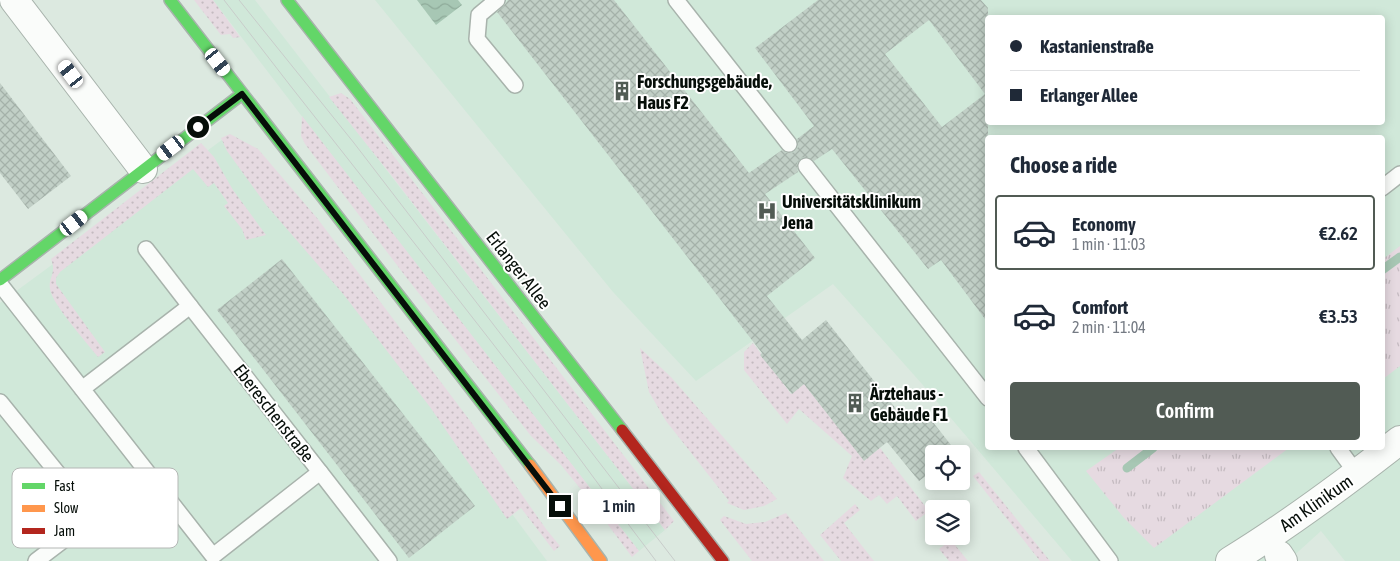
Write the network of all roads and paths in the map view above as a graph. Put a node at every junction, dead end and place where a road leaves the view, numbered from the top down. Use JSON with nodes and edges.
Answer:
{"nodes":[{"id":1,"x":14,"y":0,"type":"edge"},
{"id":2,"x":170,"y":0,"type":"edge"},
{"id":3,"x":287,"y":0,"type":"edge"},
{"id":4,"x":497,"y":0,"type":"edge"},
{"id":5,"x":676,"y":0,"type":"edge"},
{"id":6,"x":515,"y":85,"type":"dead end"},
{"id":7,"x":242,"y":94,"type":"junction"},
{"id":8,"x":789,"y":144,"type":"dead end"},
{"id":9,"x":806,"y":166,"type":"dead end"},
{"id":10,"x":143,"y":169,"type":"junction"},
{"id":11,"x":1400,"y":174,"type":"edge"},
{"id":12,"x":1385,"y":186,"type":"edge"},
{"id":13,"x":146,"y":249,"type":"dead end"},
{"id":14,"x":0,"y":280,"type":"edge"},
{"id":15,"x":0,"y":284,"type":"edge"},
{"id":16,"x":190,"y":306,"type":"junction"},
{"id":17,"x":82,"y":389,"type":"junction"},
{"id":18,"x":985,"y":394,"type":"edge"},
{"id":19,"x":0,"y":402,"type":"edge"},
{"id":20,"x":1400,"y":440,"type":"edge"},
{"id":21,"x":1027,"y":450,"type":"edge"},
{"id":22,"x":1339,"y":450,"type":"edge"},
{"id":23,"x":53,"y":468,"type":"edge"},
{"id":24,"x":144,"y":468,"type":"edge"},
{"id":25,"x":320,"y":472,"type":"junction"},
{"id":26,"x":1357,"y":474,"type":"junction"},
{"id":27,"x":178,"y":512,"type":"edge"},
{"id":28,"x":54,"y":548,"type":"edge"},
{"id":29,"x":36,"y":561,"type":"edge"},
{"id":30,"x":390,"y":561,"type":"edge"},
{"id":31,"x":601,"y":561,"type":"edge"},
{"id":32,"x":723,"y":561,"type":"edge"},
{"id":33,"x":1110,"y":561,"type":"edge"},
{"id":34,"x":1230,"y":561,"type":"edge"}],
"edges":[{"from":1,"to":10,"type":"street"},
{"from":2,"to":7,"type":"main road"},
{"from":3,"to":32,"type":"main road","name":"Erlanger Allee"},
{"from":4,"to":6,"type":"lane"},
{"from":5,"to":8,"type":"lane"},
{"from":7,"to":10,"type":"main road"},
{"from":7,"to":31,"type":"main road"},
{"from":9,"to":18,"type":"lane"},
{"from":10,"to":14,"type":"main road"},
{"from":11,"to":12,"type":"lane"},
{"from":13,"to":16,"type":"lane","name":"Ebereschenstraße"},
{"from":15,"to":17,"type":"lane","name":"Ebereschenstraße"},
{"from":16,"to":17,"type":"lane"},
{"from":16,"to":25,"type":"lane","name":"Ebereschenstraße"},
{"from":17,"to":24,"type":"lane","name":"Ebereschenstraße"},
{"from":19,"to":23,"type":"lane"},
{"from":20,"to":26,"type":"street","name":"Am Klinikum"},
{"from":21,"to":33,"type":"lane"},
{"from":22,"to":26,"type":"lane"},
{"from":25,"to":27,"type":"lane","name":"Ebereschenstraße"},
{"from":25,"to":30,"type":"lane"},
{"from":26,"to":34,"type":"street","name":"Am Klinikum"},
{"from":28,"to":29,"type":"lane"}]}
